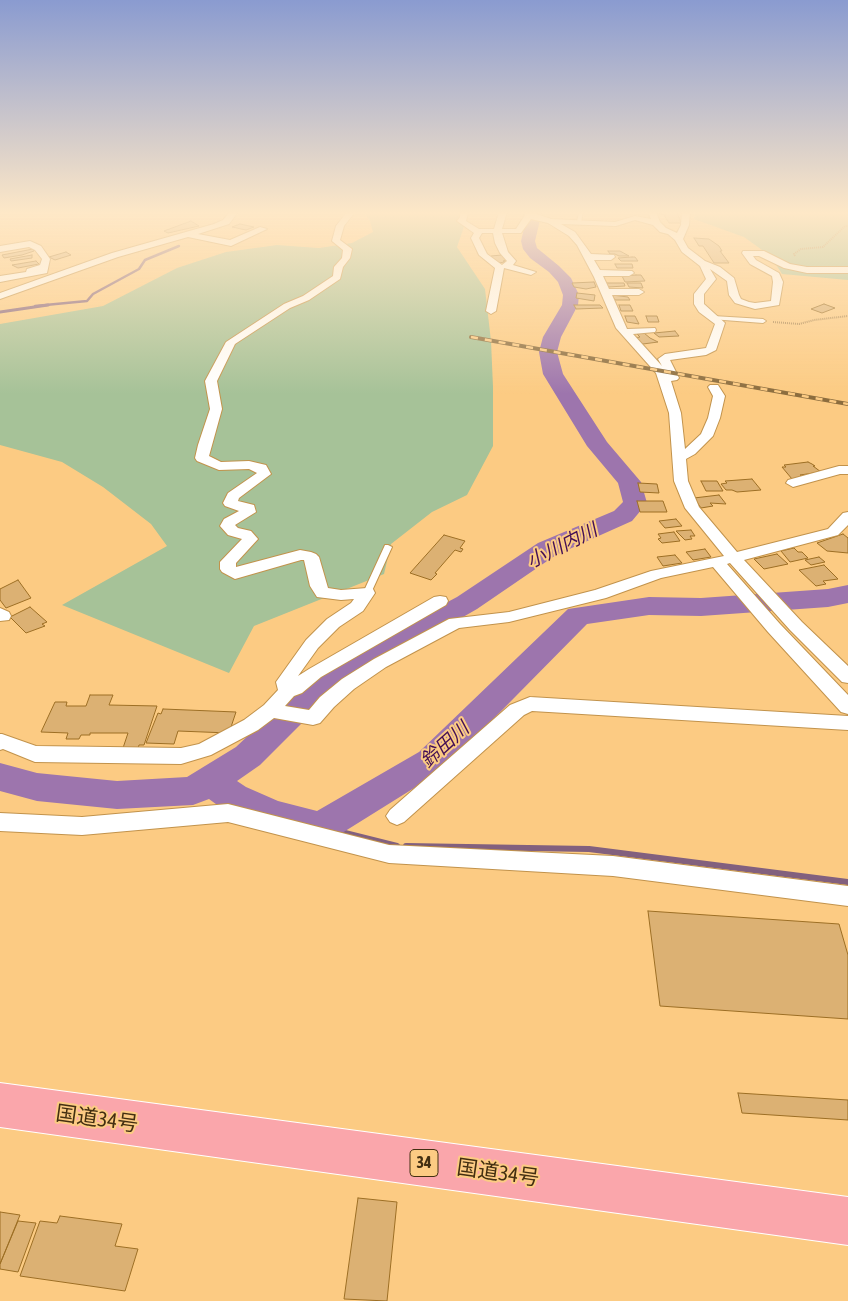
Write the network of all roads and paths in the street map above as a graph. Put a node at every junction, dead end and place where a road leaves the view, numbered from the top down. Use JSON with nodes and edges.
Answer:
{"nodes":[{"id":1,"x":22,"y":273,"type":"edge"},
{"id":2,"x":36,"y":273,"type":"edge"},
{"id":3,"x":65,"y":273,"type":"edge"},
{"id":4,"x":338,"y":273,"type":"edge"},
{"id":5,"x":501,"y":273,"type":"edge"},
{"id":6,"x":597,"y":273,"type":"joint"},
{"id":7,"x":629,"y":273,"type":"dead end"},
{"id":8,"x":707,"y":273,"type":"edge"},
{"id":9,"x":722,"y":273,"type":"edge"},
{"id":10,"x":772,"y":273,"type":"edge"},
{"id":11,"x":12,"y":278,"type":"junction"},
{"id":12,"x":0,"y":279,"type":"edge"},
{"id":13,"x":606,"y":292,"type":"junction"},
{"id":14,"x":639,"y":292,"type":"dead end"},
{"id":15,"x":0,"y":296,"type":"edge"},
{"id":16,"x":491,"y":311,"type":"dead end"},
{"id":17,"x":848,"y":316,"type":"edge"},
{"id":18,"x":713,"y":318,"type":"junction"},
{"id":19,"x":763,"y":321,"type":"joint"},
{"id":20,"x":651,"y":330,"type":"dead end"},
{"id":21,"x":624,"y":332,"type":"junction"},
{"id":22,"x":667,"y":385,"type":"junction"},
{"id":23,"x":714,"y":387,"type":"dead end"},
{"id":24,"x":679,"y":457,"type":"junction"},
{"id":25,"x":848,"y":470,"type":"edge"},
{"id":26,"x":794,"y":483,"type":"dead end"},
{"id":27,"x":848,"y":516,"type":"edge"},
{"id":28,"x":388,"y":548,"type":"dead end"},
{"id":29,"x":731,"y":563,"type":"junction"},
{"id":30,"x":368,"y":593,"type":"junction"},
{"id":31,"x":454,"y":621,"type":"junction"},
{"id":32,"x":848,"y":677,"type":"edge"},
{"id":33,"x":287,"y":692,"type":"junction"},
{"id":34,"x":848,"y":707,"type":"edge"},
{"id":35,"x":272,"y":710,"type":"junction"},
{"id":36,"x":848,"y":723,"type":"edge"},
{"id":37,"x":1,"y":742,"type":"edge"},
{"id":38,"x":397,"y":816,"type":"dead end"},
{"id":39,"x":0,"y":822,"type":"edge"},
{"id":40,"x":848,"y":896,"type":"edge"},
{"id":41,"x":0,"y":1105,"type":"edge"},
{"id":42,"x":848,"y":1221,"type":"edge"}],
"edges":[{"from":1,"to":11,"type":"street"},
{"from":2,"to":11,"type":"street"},
{"from":3,"to":15,"type":"street"},
{"from":4,"to":30,"type":"street"},
{"from":5,"to":16,"type":"street"},
{"from":6,"to":7,"type":"street"},
{"from":6,"to":13,"type":"street"},
{"from":8,"to":18,"type":"street"},
{"from":9,"to":10,"type":"street"},
{"from":11,"to":12,"type":"street"},
{"from":13,"to":14,"type":"street"},
{"from":13,"to":21,"type":"street"},
{"from":17,"to":19,"type":"path"},
{"from":18,"to":19,"type":"lane"},
{"from":18,"to":22,"type":"street"},
{"from":20,"to":21,"type":"street"},
{"from":21,"to":22,"type":"street"},
{"from":22,"to":24,"type":"street"},
{"from":23,"to":24,"type":"street"},
{"from":24,"to":29,"type":"street"},
{"from":25,"to":26,"type":"street"},
{"from":27,"to":29,"type":"street"},
{"from":28,"to":30,"type":"lane"},
{"from":29,"to":31,"type":"street"},
{"from":29,"to":32,"type":"street"},
{"from":29,"to":34,"type":"street"},
{"from":30,"to":33,"type":"street"},
{"from":31,"to":33,"type":"street"},
{"from":31,"to":35,"type":"street"},
{"from":33,"to":35,"type":"street"},
{"from":35,"to":37,"type":"street"},
{"from":36,"to":38,"type":"street"},
{"from":39,"to":40,"type":"street"},
{"from":41,"to":42,"type":"highway","name":"国道34号","number":"34"}]}
